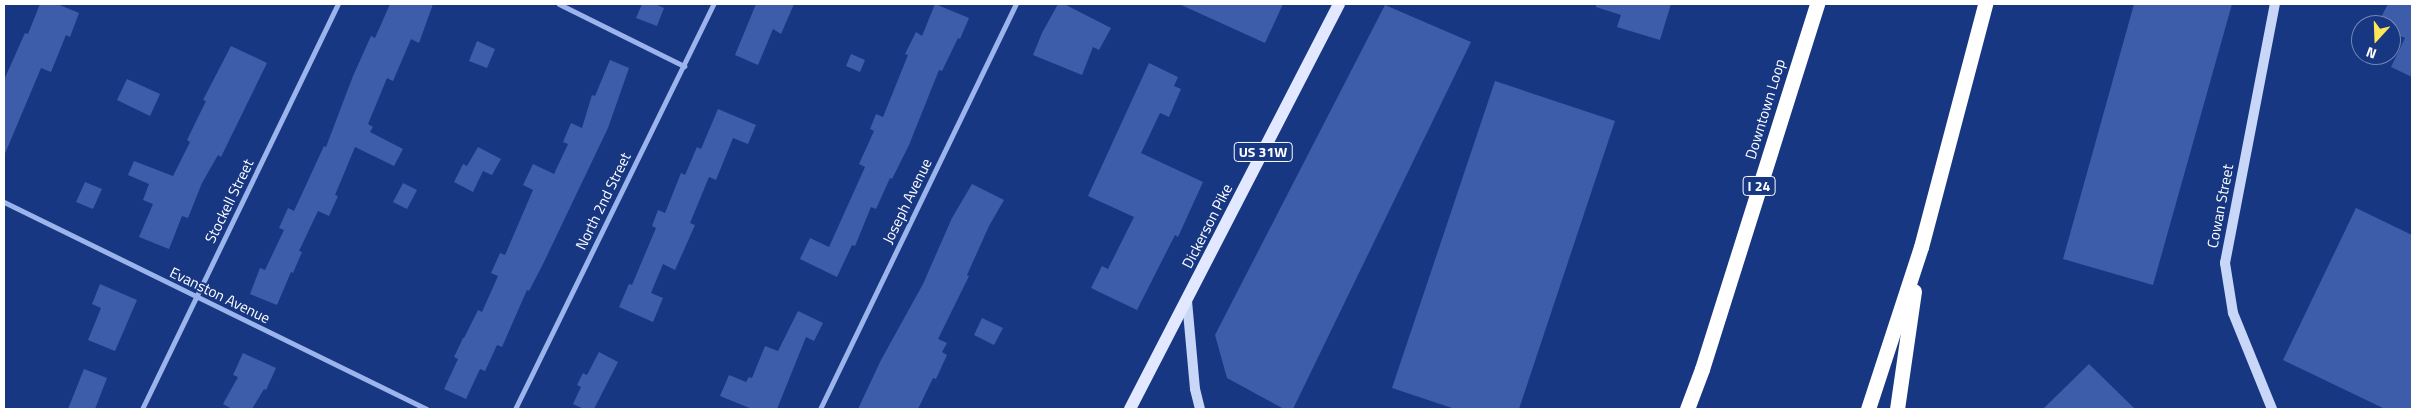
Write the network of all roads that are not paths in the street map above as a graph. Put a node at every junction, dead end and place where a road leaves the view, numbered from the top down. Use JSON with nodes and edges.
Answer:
{"nodes":[{"id":1,"x":338,"y":4,"type":"edge"},
{"id":2,"x":559,"y":4,"type":"edge"},
{"id":3,"x":713,"y":4,"type":"edge"},
{"id":4,"x":1016,"y":4,"type":"edge"},
{"id":5,"x":1339,"y":4,"type":"edge"},
{"id":6,"x":1816,"y":4,"type":"edge"},
{"id":7,"x":1985,"y":4,"type":"edge"},
{"id":8,"x":2275,"y":4,"type":"edge"},
{"id":9,"x":684,"y":66,"type":"junction"},
{"id":10,"x":4,"y":202,"type":"edge"},
{"id":11,"x":1921,"y":247,"type":"junction"},
{"id":12,"x":196,"y":297,"type":"junction"},
{"id":13,"x":1187,"y":301,"type":"junction"},
{"id":14,"x":1702,"y":369,"type":"junction"},
{"id":15,"x":142,"y":409,"type":"edge"},
{"id":16,"x":426,"y":409,"type":"edge"},
{"id":17,"x":514,"y":409,"type":"edge"},
{"id":18,"x":820,"y":409,"type":"edge"},
{"id":19,"x":1130,"y":409,"type":"edge"},
{"id":20,"x":1200,"y":409,"type":"edge"},
{"id":21,"x":1687,"y":409,"type":"edge"},
{"id":22,"x":1694,"y":409,"type":"edge"},
{"id":23,"x":1868,"y":409,"type":"edge"},
{"id":24,"x":1897,"y":409,"type":"edge"},
{"id":25,"x":2272,"y":409,"type":"edge"}],
"edges":[{"from":1,"to":12,"type":"street","name":"Stockell Street"},
{"from":2,"to":9,"type":"street"},
{"from":3,"to":9,"type":"street","name":"North 2nd Street"},
{"from":4,"to":18,"type":"street","name":"Joseph Avenue"},
{"from":5,"to":13,"type":"main road","name":"Dickerson Pike","number":"US 31W"},
{"from":6,"to":14,"type":"highway","name":"Downtown Loop","number":"I 24"},
{"from":7,"to":11,"type":"highway"},
{"from":8,"to":25,"type":"street","name":"Cowan Street"},
{"from":9,"to":17,"type":"street","name":"North 2nd Street"},
{"from":10,"to":12,"type":"street","name":"Evanston Avenue"},
{"from":11,"to":23,"type":"highway"},
{"from":11,"to":24,"type":"highway"},
{"from":12,"to":15,"type":"street","name":"Stockell Street"},
{"from":12,"to":16,"type":"street","name":"Evanston Avenue"},
{"from":13,"to":19,"type":"main road","name":"Dickerson Pike","number":"US 31W"},
{"from":13,"to":20,"type":"street"},
{"from":14,"to":21,"type":"highway","number":"I 24"},
{"from":14,"to":22,"type":"highway"}]}
